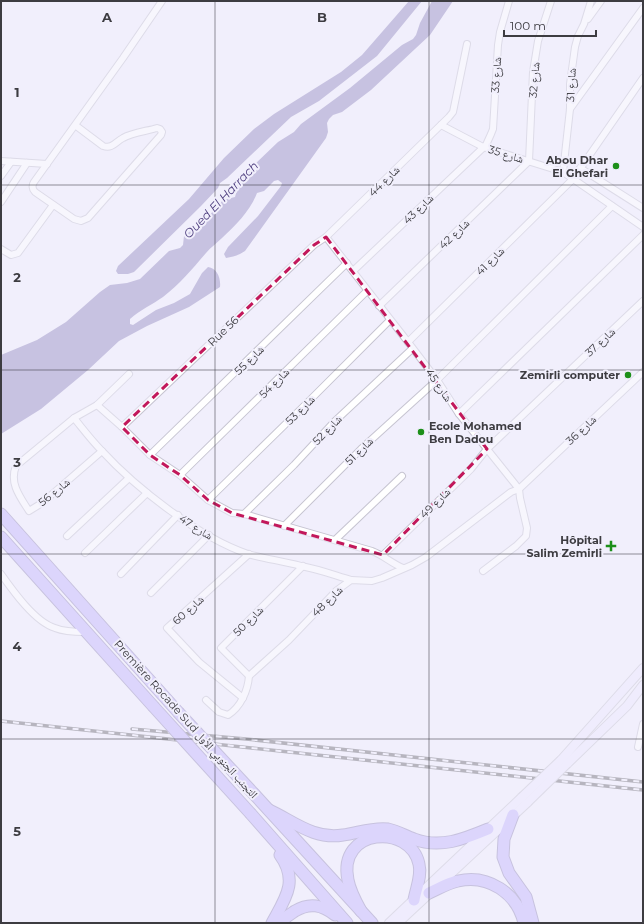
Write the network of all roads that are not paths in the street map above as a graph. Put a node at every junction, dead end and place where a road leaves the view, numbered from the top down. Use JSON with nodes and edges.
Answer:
{"nodes":[{"id":1,"x":162,"y":1,"type":"edge"},
{"id":2,"x":509,"y":1,"type":"edge"},
{"id":3,"x":551,"y":1,"type":"edge"},
{"id":4,"x":591,"y":1,"type":"edge"},
{"id":5,"x":601,"y":1,"type":"edge"},
{"id":6,"x":643,"y":8,"type":"edge"},
{"id":7,"x":584,"y":24,"type":"junction"},
{"id":8,"x":467,"y":44,"type":"dead end"},
{"id":9,"x":643,"y":78,"type":"edge"},
{"id":10,"x":570,"y":109,"type":"junction"},
{"id":11,"x":75,"y":125,"type":"junction"},
{"id":12,"x":441,"y":125,"type":"junction"},
{"id":13,"x":483,"y":147,"type":"junction"},
{"id":14,"x":1,"y":161,"type":"edge"},
{"id":15,"x":529,"y":161,"type":"junction"},
{"id":16,"x":11,"y":162,"type":"junction"},
{"id":17,"x":27,"y":163,"type":"junction"},
{"id":18,"x":47,"y":164,"type":"junction"},
{"id":19,"x":580,"y":168,"type":"junction"},
{"id":20,"x":563,"y":172,"type":"junction"},
{"id":21,"x":1,"y":176,"type":"edge"},
{"id":22,"x":573,"y":179,"type":"junction"},
{"id":23,"x":1,"y":202,"type":"edge"},
{"id":24,"x":53,"y":205,"type":"junction"},
{"id":25,"x":612,"y":206,"type":"junction"},
{"id":26,"x":643,"y":208,"type":"edge"},
{"id":27,"x":643,"y":227,"type":"edge"},
{"id":28,"x":643,"y":235,"type":"edge"},
{"id":29,"x":326,"y":237,"type":"junction"},
{"id":30,"x":1,"y":249,"type":"edge"},
{"id":31,"x":346,"y":263,"type":"junction"},
{"id":32,"x":353,"y":271,"type":"junction"},
{"id":33,"x":367,"y":291,"type":"junction"},
{"id":34,"x":642,"y":303,"type":"edge"},
{"id":35,"x":379,"y":306,"type":"junction"},
{"id":36,"x":390,"y":320,"type":"junction"},
{"id":37,"x":408,"y":342,"type":"junction"},
{"id":38,"x":412,"y":349,"type":"junction"},
{"id":39,"x":643,"y":372,"type":"edge"},
{"id":40,"x":129,"y":374,"type":"dead end"},
{"id":41,"x":436,"y":380,"type":"junction"},
{"id":42,"x":97,"y":405,"type":"junction"},
{"id":43,"x":459,"y":414,"type":"junction"},
{"id":44,"x":74,"y":418,"type":"junction"},
{"id":45,"x":122,"y":427,"type":"junction"},
{"id":46,"x":487,"y":449,"type":"junction"},
{"id":47,"x":102,"y":451,"type":"junction"},
{"id":48,"x":150,"y":455,"type":"junction"},
{"id":49,"x":180,"y":475,"type":"junction"},
{"id":50,"x":402,"y":476,"type":"dead end"},
{"id":51,"x":129,"y":478,"type":"junction"},
{"id":52,"x":520,"y":489,"type":"junction"},
{"id":53,"x":147,"y":493,"type":"junction"},
{"id":54,"x":208,"y":500,"type":"junction"},
{"id":55,"x":1,"y":514,"type":"edge"},
{"id":56,"x":244,"y":514,"type":"junction"},
{"id":57,"x":178,"y":515,"type":"junction"},
{"id":58,"x":284,"y":526,"type":"junction"},
{"id":59,"x":67,"y":536,"type":"dead end"},
{"id":60,"x":209,"y":536,"type":"junction"},
{"id":61,"x":1,"y":537,"type":"edge"},
{"id":62,"x":335,"y":540,"type":"junction"},
{"id":63,"x":85,"y":553,"type":"dead end"},
{"id":64,"x":249,"y":554,"type":"junction"},
{"id":65,"x":383,"y":555,"type":"junction"},
{"id":66,"x":303,"y":566,"type":"junction"},
{"id":67,"x":403,"y":568,"type":"junction"},
{"id":68,"x":483,"y":571,"type":"dead end"},
{"id":69,"x":1,"y":574,"type":"edge"},
{"id":70,"x":121,"y":574,"type":"dead end"},
{"id":71,"x":351,"y":580,"type":"junction"},
{"id":72,"x":151,"y":593,"type":"dead end"},
{"id":73,"x":86,"y":632,"type":"junction"},
{"id":74,"x":643,"y":668,"type":"edge"},
{"id":75,"x":249,"y":676,"type":"junction"},
{"id":76,"x":643,"y":684,"type":"edge"},
{"id":77,"x":243,"y":698,"type":"junction"},
{"id":78,"x":206,"y":700,"type":"dead end"},
{"id":79,"x":643,"y":724,"type":"edge"},
{"id":80,"x":638,"y":747,"type":"dead end"},
{"id":81,"x":564,"y":762,"type":"junction"},
{"id":82,"x":525,"y":800,"type":"junction"},
{"id":83,"x":269,"y":810,"type":"junction"},
{"id":84,"x":251,"y":814,"type":"junction"},
{"id":85,"x":513,"y":815,"type":"junction"},
{"id":86,"x":488,"y":829,"type":"junction"},
{"id":87,"x":429,"y":893,"type":"junction"},
{"id":88,"x":414,"y":900,"type":"junction"},
{"id":89,"x":361,"y":911,"type":"junction"},
{"id":90,"x":405,"y":913,"type":"junction"},
{"id":91,"x":272,"y":923,"type":"edge"},
{"id":92,"x":280,"y":923,"type":"edge"},
{"id":93,"x":346,"y":923,"type":"edge"},
{"id":94,"x":372,"y":923,"type":"edge"},
{"id":95,"x":389,"y":923,"type":"edge"},
{"id":96,"x":398,"y":923,"type":"edge"},
{"id":97,"x":524,"y":923,"type":"edge"},
{"id":98,"x":533,"y":923,"type":"edge"}],
"edges":[{"from":1,"to":11,"type":"street"},
{"from":2,"to":13,"type":"street","name":"شارع 33"},
{"from":3,"to":15,"type":"street","name":"شارع 32"},
{"from":4,"to":7,"type":"street","name":"شارع 31"},
{"from":5,"to":7,"type":"street"},
{"from":6,"to":10,"type":"street"},
{"from":7,"to":10,"type":"street","name":"شارع 31"},
{"from":8,"to":12,"type":"street","name":"شارع 44"},
{"from":9,"to":19,"type":"street","name":"شارع 41"},
{"from":10,"to":20,"type":"street","name":"شارع 31"},
{"from":11,"to":18,"type":"street"},
{"from":11,"to":24,"type":"street"},
{"from":12,"to":13,"type":"street","name":"شارع 35"},
{"from":12,"to":29,"type":"street","name":"شارع 44"},
{"from":13,"to":15,"type":"street","name":"شارع 35"},
{"from":13,"to":32,"type":"street","name":"شارع 43"},
{"from":14,"to":16,"type":"street"},
{"from":15,"to":20,"type":"street","name":"شارع 35"},
{"from":15,"to":35,"type":"street","name":"شارع 42"},
{"from":16,"to":17,"type":"street"},
{"from":16,"to":21,"type":"street"},
{"from":17,"to":18,"type":"street"},
{"from":17,"to":23,"type":"street"},
{"from":18,"to":24,"type":"street"},
{"from":19,"to":22,"type":"street","name":"شارع 41"},
{"from":19,"to":26,"type":"street"},
{"from":20,"to":22,"type":"street","name":"شارع 35"},
{"from":22,"to":25,"type":"street","name":"شارع 35"},
{"from":22,"to":37,"type":"street","name":"شارع 41"},
{"from":24,"to":30,"type":"street"},
{"from":25,"to":27,"type":"street","name":"شارع 35"},
{"from":25,"to":41,"type":"street","name":"شارع 51"},
{"from":28,"to":43,"type":"street"},
{"from":29,"to":31,"type":"street","name":"شارع 45"},
{"from":29,"to":45,"type":"street","name":"Rue 56"},
{"from":31,"to":32,"type":"street","name":"شارع 45"},
{"from":31,"to":48,"type":"street","name":"شارع 55"},
{"from":32,"to":33,"type":"street","name":"شارع 45"},
{"from":33,"to":35,"type":"street","name":"شارع 45"},
{"from":33,"to":49,"type":"street","name":"شارع 54"},
{"from":34,"to":46,"type":"street","name":"شارع 37"},
{"from":35,"to":36,"type":"street","name":"شارع 45"},
{"from":36,"to":37,"type":"street","name":"شارع 45"},
{"from":36,"to":54,"type":"street","name":"شارع 53"},
{"from":37,"to":38,"type":"street","name":"شارع 45"},
{"from":38,"to":41,"type":"street","name":"شارع 45"},
{"from":38,"to":56,"type":"street","name":"شارع 52"},
{"from":39,"to":52,"type":"street","name":"شارع 36"},
{"from":40,"to":42,"type":"street","name":"شارع 56"},
{"from":41,"to":43,"type":"street","name":"شارع 45"},
{"from":41,"to":58,"type":"street","name":"شارع 51"},
{"from":42,"to":44,"type":"street","name":"شارع 56"},
{"from":42,"to":45,"type":"street"},
{"from":43,"to":46,"type":"street","name":"شارع 45"},
{"from":44,"to":47,"type":"street","name":"شارع 47"},
{"from":44,"to":47,"type":"street","name":"شارع 56"},
{"from":45,"to":48,"type":"street"},
{"from":46,"to":52,"type":"street","name":"شارع 45"},
{"from":46,"to":65,"type":"street","name":"شارع 49"},
{"from":47,"to":51,"type":"street","name":"شارع 47"},
{"from":48,"to":49,"type":"street"},
{"from":49,"to":54,"type":"street"},
{"from":50,"to":62,"type":"street"},
{"from":51,"to":53,"type":"street","name":"شارع 47"},
{"from":51,"to":59,"type":"street"},
{"from":52,"to":67,"type":"street","name":"شارع 48"},
{"from":52,"to":68,"type":"street"},
{"from":53,"to":57,"type":"street","name":"شارع 47"},
{"from":53,"to":63,"type":"street"},
{"from":54,"to":56,"type":"street"},
{"from":55,"to":83,"type":"highway","name":"Première Rocade Sud التجنب الجنوبي الأول","bridge":true},
{"from":56,"to":58,"type":"street"},
{"from":57,"to":60,"type":"street","name":"شارع 47"},
{"from":57,"to":70,"type":"street"},
{"from":58,"to":62,"type":"street"},
{"from":60,"to":64,"type":"street","name":"شارع 47"},
{"from":60,"to":72,"type":"street"},
{"from":61,"to":73,"type":"highway","name":"Première Rocade Sud التجنب الجنوبي الأول"},
{"from":62,"to":65,"type":"street"},
{"from":64,"to":66,"type":"street","name":"شارع 47"},
{"from":64,"to":77,"type":"street","name":"شارع 60"},
{"from":65,"to":67,"type":"street"},
{"from":66,"to":71,"type":"street","name":"شارع 47"},
{"from":66,"to":75,"type":"street","name":"شارع 50"},
{"from":67,"to":71,"type":"street","name":"شارع 48"},
{"from":69,"to":73,"type":"street"},
{"from":71,"to":75,"type":"street","name":"شارع 48"},
{"from":73,"to":84,"type":"highway","name":"Première Rocade Sud التجنب الجنوبي الأول","bridge":true},
{"from":74,"to":81,"type":"main road"},
{"from":75,"to":77,"type":"street"},
{"from":76,"to":81,"type":"main road"},
{"from":77,"to":78,"type":"street"},
{"from":79,"to":80,"type":"street"},
{"from":81,"to":82,"type":"main road","bridge":true},
{"from":82,"to":85,"type":"main road"},
{"from":82,"to":86,"type":"main road"},
{"from":83,"to":86,"type":"highway"},
{"from":83,"to":89,"type":"highway","name":"Première Rocade Sud التجنب الجنوبي الأول"},
{"from":84,"to":91,"type":"highway"},
{"from":84,"to":93,"type":"highway","name":"Première Rocade Sud التجنب الجنوبي الأول"},
{"from":85,"to":87,"type":"main road"},
{"from":85,"to":98,"type":"highway"},
{"from":86,"to":88,"type":"main road"},
{"from":87,"to":90,"type":"main road"},
{"from":87,"to":97,"type":"highway"},
{"from":88,"to":89,"type":"highway"},
{"from":88,"to":90,"type":"main road"},
{"from":89,"to":94,"type":"highway","name":"Première Rocade Sud التجنب الجنوبي الأول"},
{"from":90,"to":95,"type":"main road"},
{"from":90,"to":96,"type":"main road"},
{"from":92,"to":93,"type":"highway"}]}
